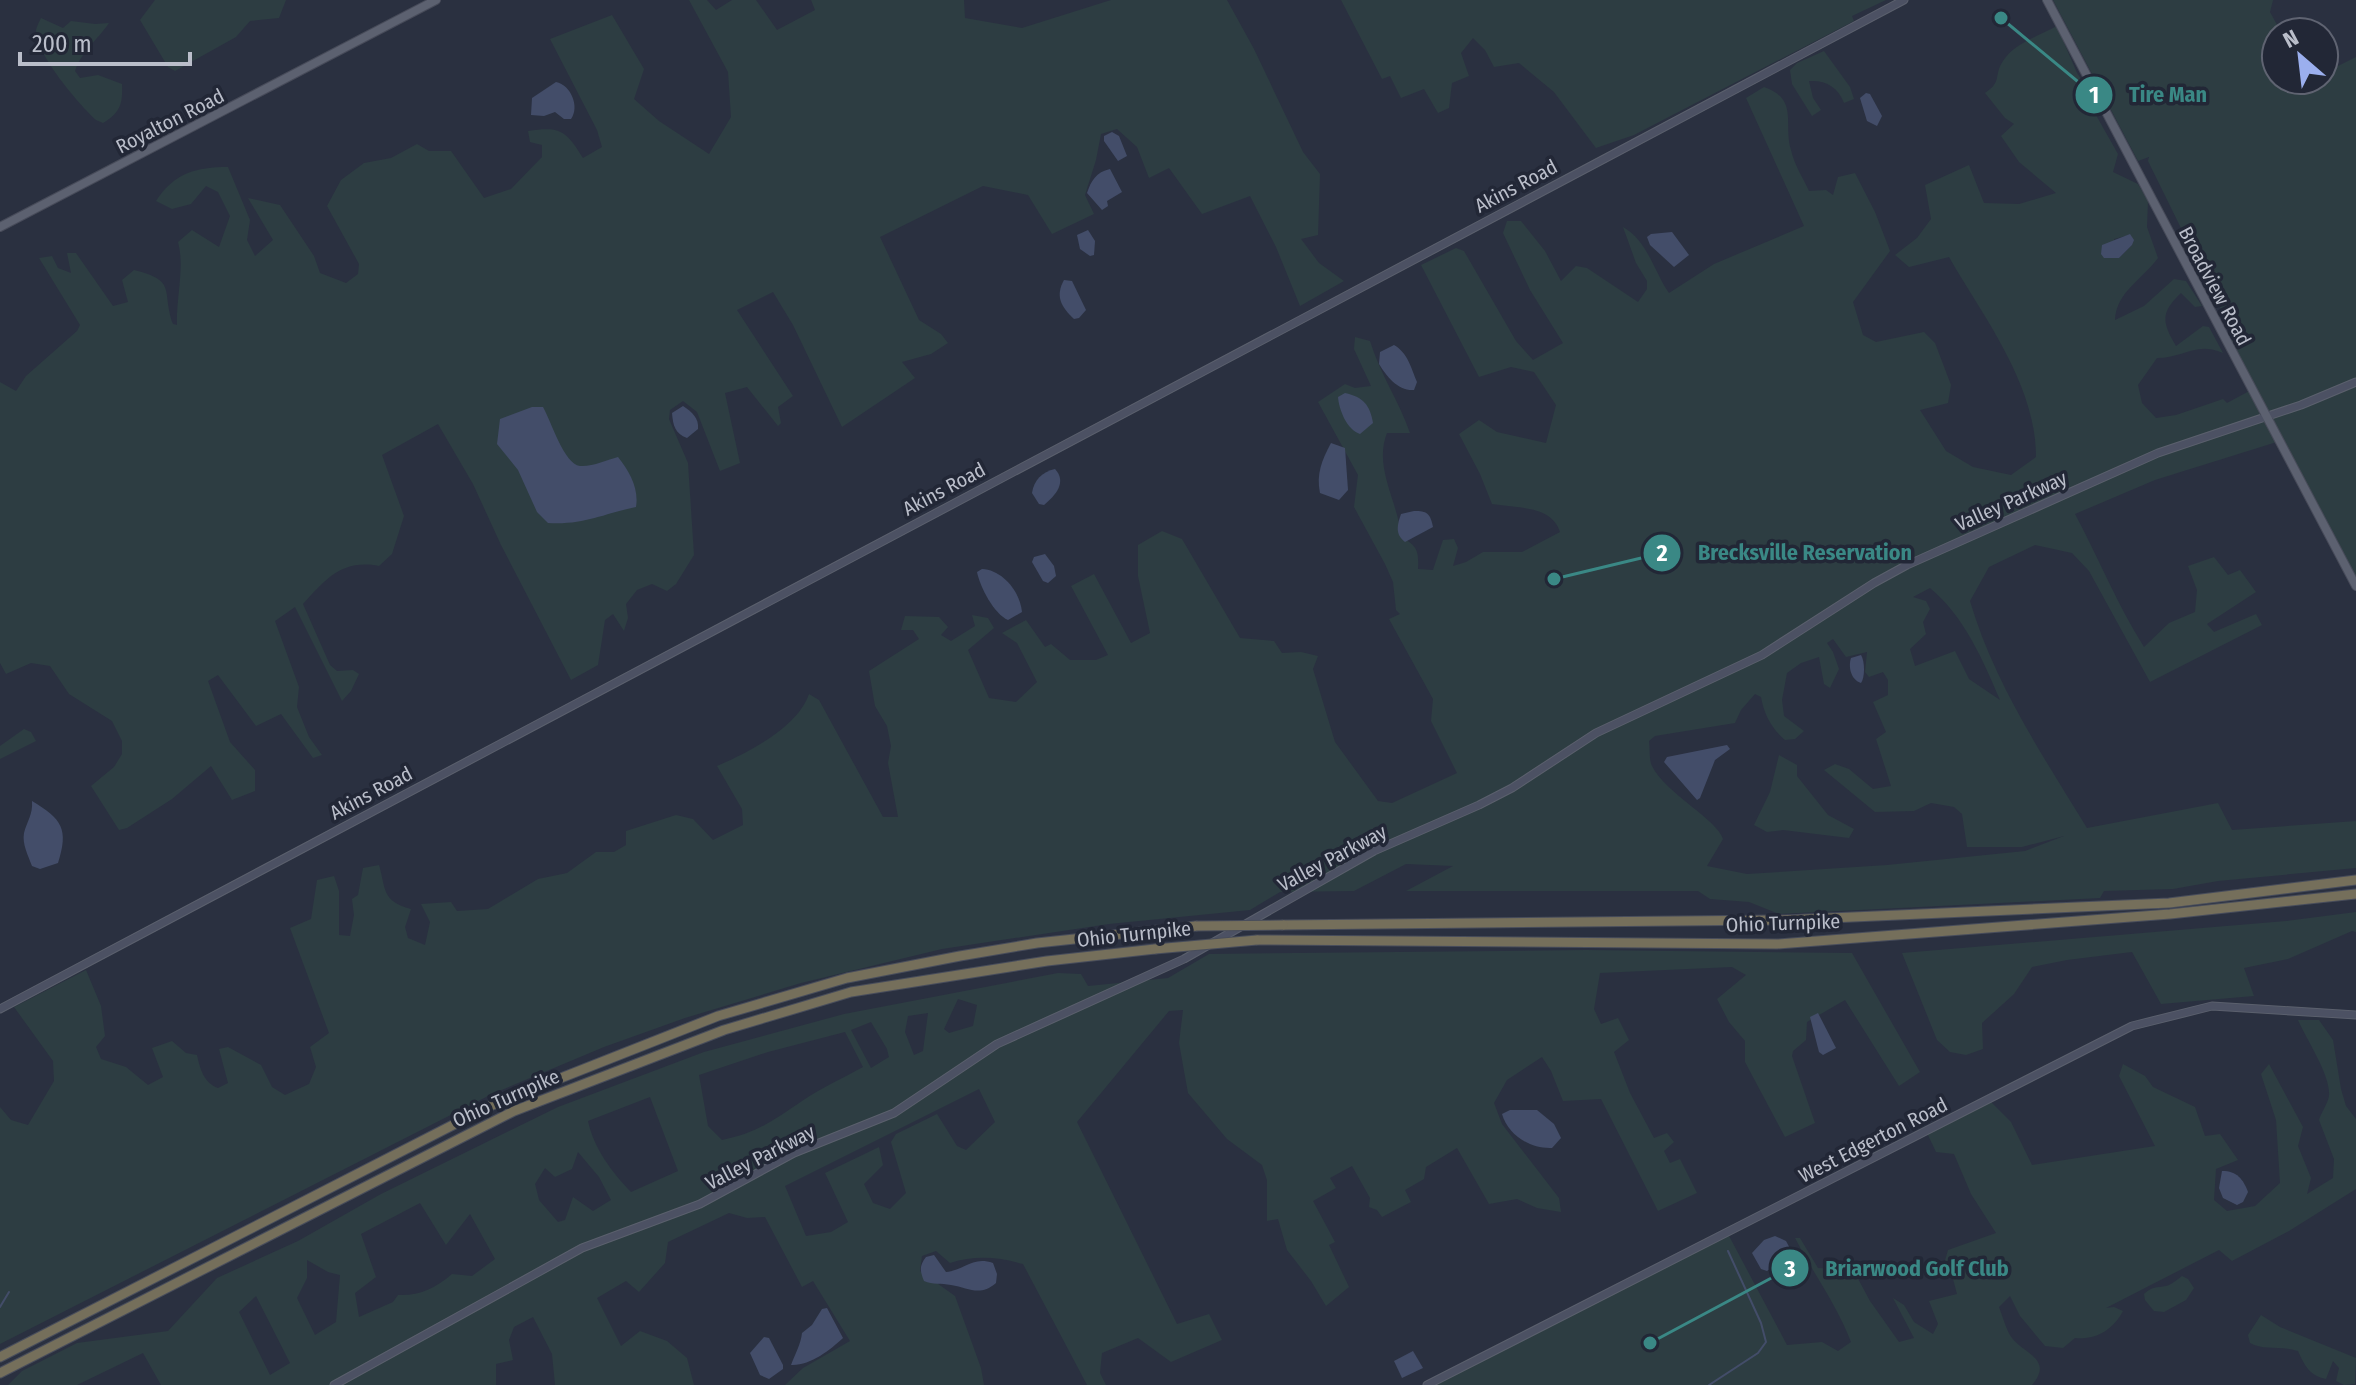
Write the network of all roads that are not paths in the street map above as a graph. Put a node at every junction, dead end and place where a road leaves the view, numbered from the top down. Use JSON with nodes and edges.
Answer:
{"nodes":[{"id":1,"x":436,"y":0,"type":"edge"},
{"id":2,"x":1904,"y":0,"type":"edge"},
{"id":3,"x":2047,"y":0,"type":"edge"},
{"id":4,"x":0,"y":227,"type":"edge"},
{"id":5,"x":2356,"y":382,"type":"edge"},
{"id":6,"x":2266,"y":417,"type":"junction"},
{"id":7,"x":2356,"y":586,"type":"edge"},
{"id":8,"x":2356,"y":880,"type":"edge"},
{"id":9,"x":2356,"y":894,"type":"edge"},
{"id":10,"x":0,"y":1009,"type":"edge"},
{"id":11,"x":2356,"y":1015,"type":"edge"},
{"id":12,"x":0,"y":1357,"type":"edge"},
{"id":13,"x":0,"y":1373,"type":"edge"},
{"id":14,"x":334,"y":1385,"type":"edge"},
{"id":15,"x":1427,"y":1385,"type":"edge"}],
"edges":[{"from":1,"to":4,"type":"main road","name":"Royalton Road"},
{"from":2,"to":10,"type":"street","name":"Akins Road"},
{"from":3,"to":6,"type":"main road","name":"Broadview Road"},
{"from":5,"to":6,"type":"street","name":"Valley Parkway"},
{"from":6,"to":7,"type":"main road","name":"Broadview Road"},
{"from":6,"to":14,"type":"street","name":"Valley Parkway"},
{"from":8,"to":12,"type":"highway","name":"Ohio Turnpike","bridge":true},
{"from":9,"to":13,"type":"highway","name":"Ohio Turnpike","bridge":true},
{"from":11,"to":15,"type":"street","name":"West Edgerton Road"}]}
